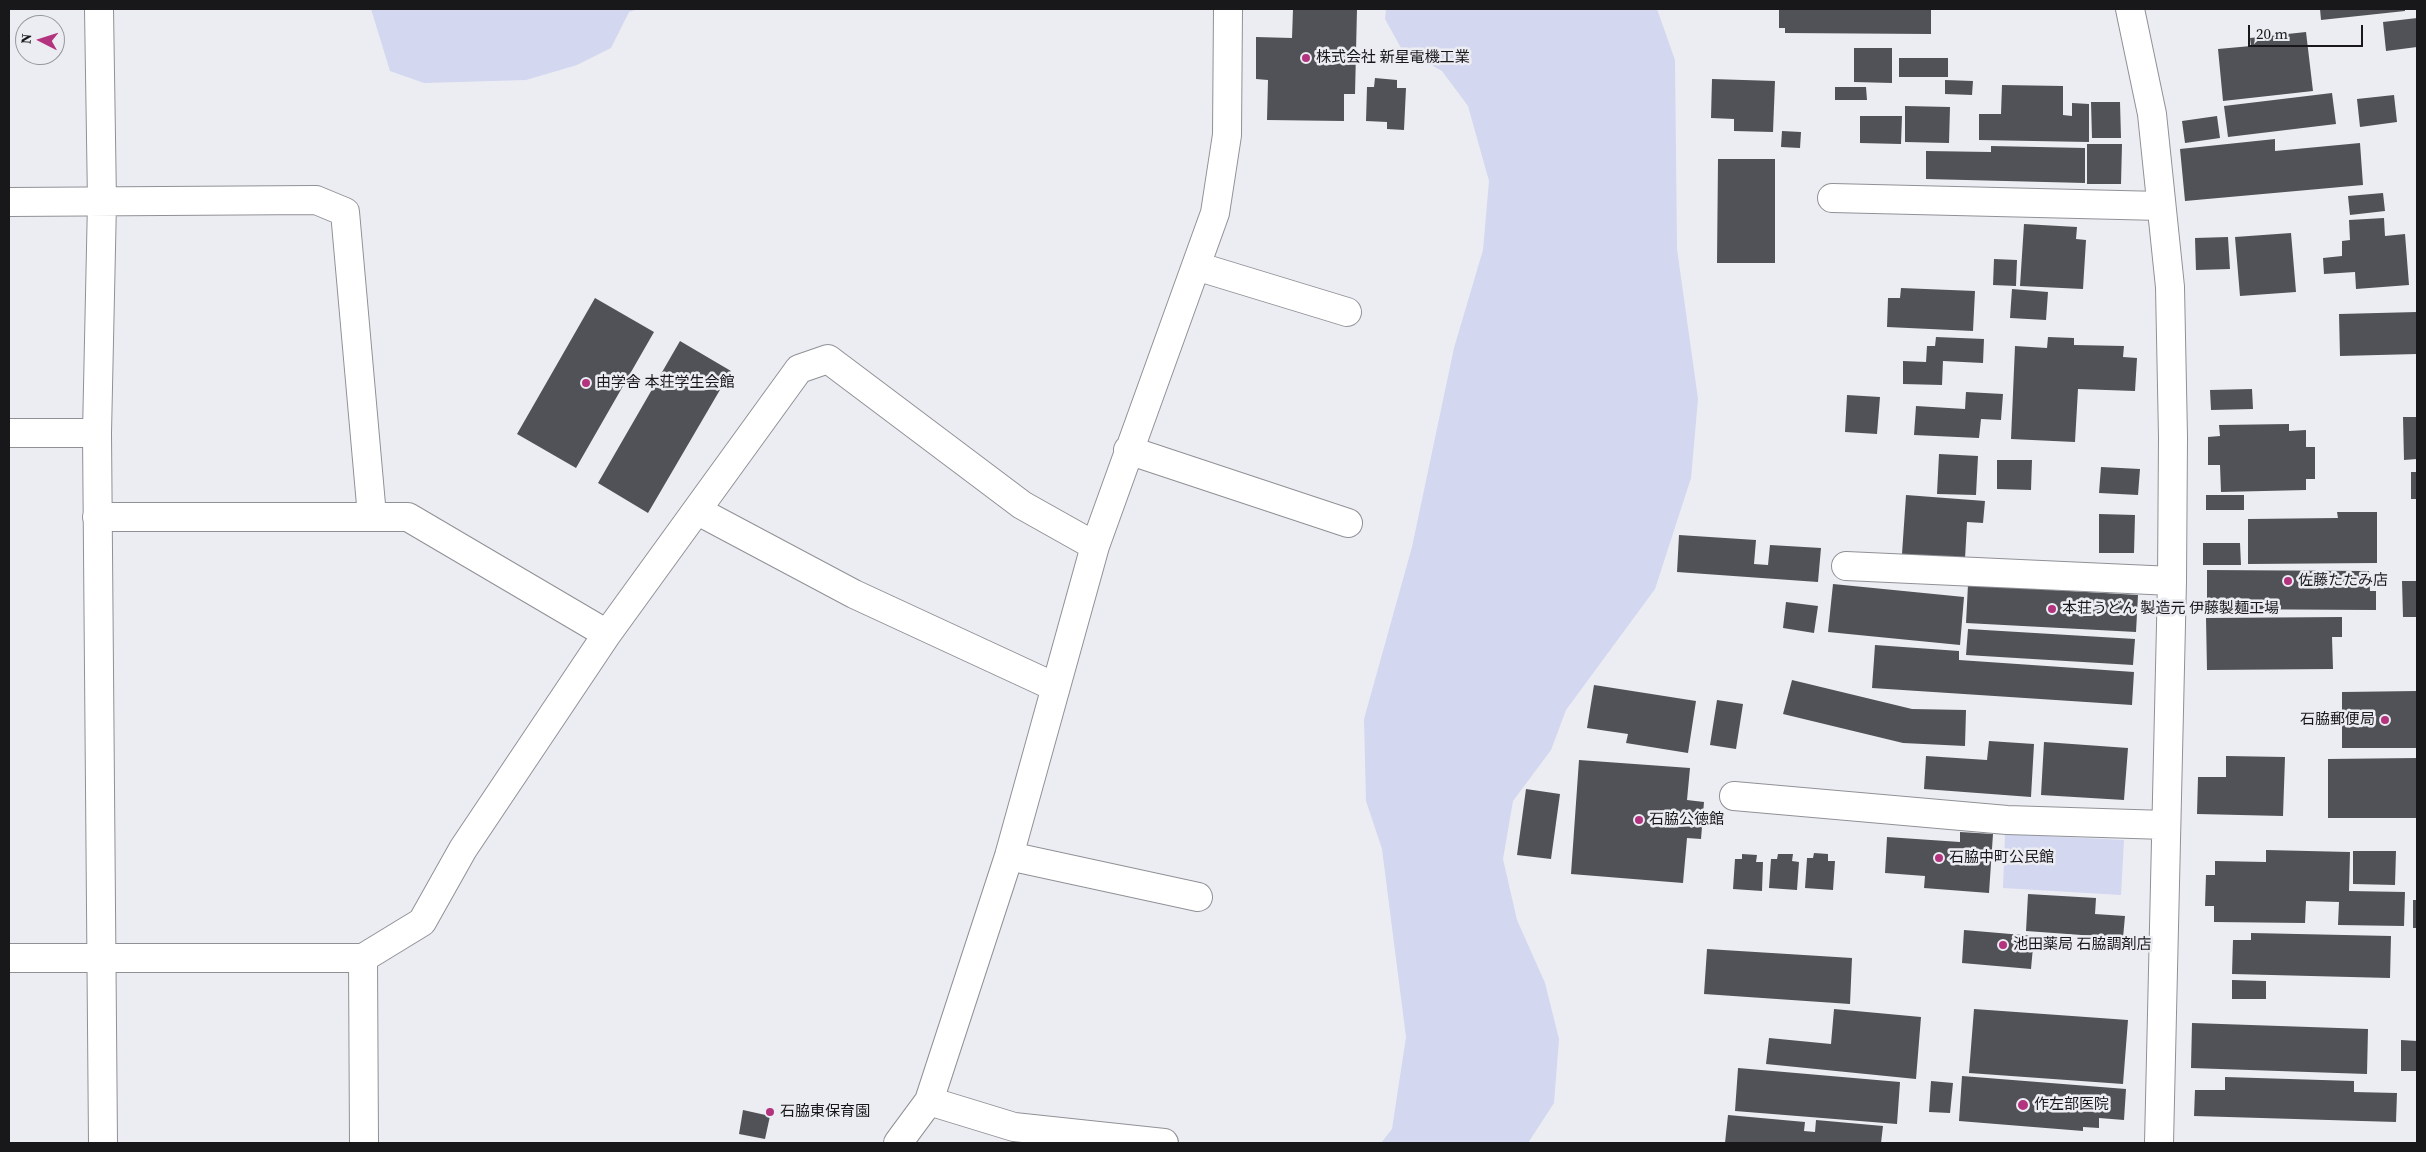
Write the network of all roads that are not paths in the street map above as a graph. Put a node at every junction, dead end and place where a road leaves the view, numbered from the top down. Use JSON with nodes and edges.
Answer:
{"nodes":[{"id":1,"x":99,"y":9,"type":"edge"},
{"id":2,"x":1228,"y":9,"type":"edge"},
{"id":3,"x":2130,"y":9,"type":"edge"},
{"id":4,"x":1832,"y":198,"type":"dead end"},
{"id":5,"x":9,"y":202,"type":"edge"},
{"id":6,"x":102,"y":202,"type":"junction"},
{"id":7,"x":2161,"y":206,"type":"junction"},
{"id":8,"x":1196,"y":266,"type":"junction"},
{"id":9,"x":1347,"y":312,"type":"dead end"},
{"id":10,"x":9,"y":433,"type":"edge"},
{"id":11,"x":96,"y":433,"type":"junction"},
{"id":12,"x":1128,"y":450,"type":"junction"},
{"id":13,"x":698,"y":511,"type":"junction"},
{"id":14,"x":372,"y":516,"type":"junction"},
{"id":15,"x":97,"y":517,"type":"junction"},
{"id":16,"x":1348,"y":523,"type":"dead end"},
{"id":17,"x":1094,"y":546,"type":"junction"},
{"id":18,"x":1846,"y":566,"type":"dead end"},
{"id":19,"x":2172,"y":581,"type":"junction"},
{"id":20,"x":607,"y":634,"type":"junction"},
{"id":21,"x":1055,"y":687,"type":"junction"},
{"id":22,"x":1734,"y":796,"type":"dead end"},
{"id":23,"x":2165,"y":825,"type":"junction"},
{"id":24,"x":1009,"y":856,"type":"junction"},
{"id":25,"x":1198,"y":897,"type":"dead end"},
{"id":26,"x":100,"y":957,"type":"junction"},
{"id":27,"x":9,"y":958,"type":"edge"},
{"id":28,"x":363,"y":958,"type":"junction"},
{"id":29,"x":929,"y":1101,"type":"junction"},
{"id":30,"x":103,"y":1143,"type":"edge"},
{"id":31,"x":364,"y":1143,"type":"edge"},
{"id":32,"x":898,"y":1143,"type":"edge"},
{"id":33,"x":1164,"y":1143,"type":"edge"},
{"id":34,"x":2159,"y":1143,"type":"edge"}],
"edges":[{"from":1,"to":6,"type":"street"},
{"from":2,"to":8,"type":"street"},
{"from":3,"to":7,"type":"street"},
{"from":4,"to":7,"type":"street"},
{"from":5,"to":6,"type":"street"},
{"from":6,"to":11,"type":"street"},
{"from":6,"to":14,"type":"street"},
{"from":7,"to":19,"type":"street"},
{"from":8,"to":9,"type":"street"},
{"from":8,"to":12,"type":"street"},
{"from":10,"to":11,"type":"street"},
{"from":11,"to":15,"type":"street"},
{"from":12,"to":16,"type":"street"},
{"from":12,"to":17,"type":"street"},
{"from":13,"to":17,"type":"street"},
{"from":13,"to":20,"type":"street"},
{"from":13,"to":21,"type":"street"},
{"from":14,"to":15,"type":"street"},
{"from":14,"to":20,"type":"street"},
{"from":15,"to":26,"type":"street"},
{"from":17,"to":21,"type":"street"},
{"from":18,"to":19,"type":"street"},
{"from":19,"to":23,"type":"street"},
{"from":20,"to":28,"type":"street"},
{"from":21,"to":24,"type":"street"},
{"from":22,"to":23,"type":"street"},
{"from":23,"to":34,"type":"street"},
{"from":24,"to":25,"type":"street"},
{"from":24,"to":29,"type":"street"},
{"from":26,"to":27,"type":"street"},
{"from":26,"to":28,"type":"street"},
{"from":26,"to":30,"type":"street"},
{"from":28,"to":31,"type":"street"},
{"from":29,"to":32,"type":"street"},
{"from":29,"to":33,"type":"street"}]}
